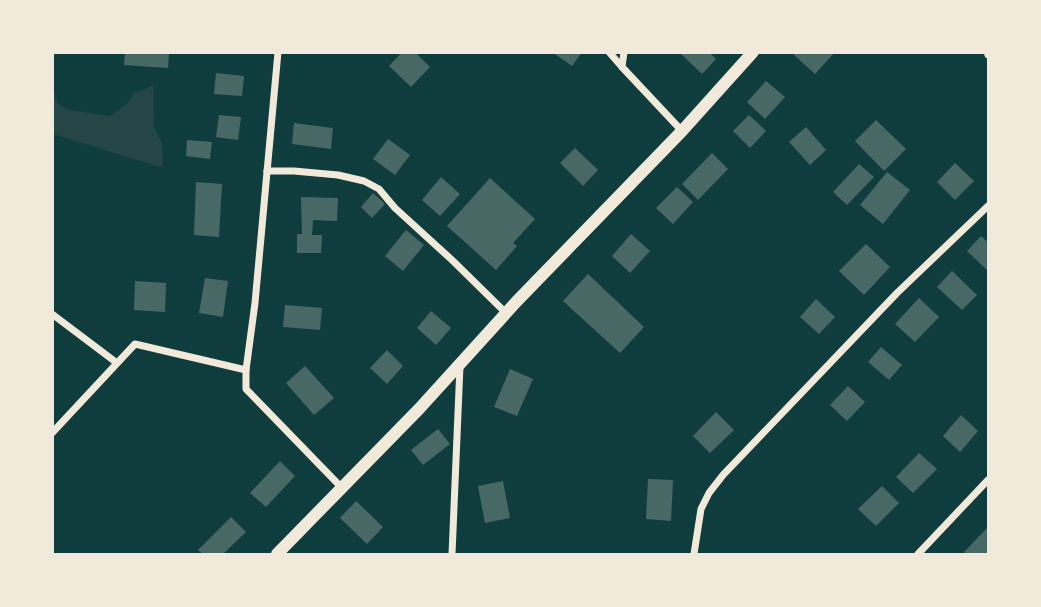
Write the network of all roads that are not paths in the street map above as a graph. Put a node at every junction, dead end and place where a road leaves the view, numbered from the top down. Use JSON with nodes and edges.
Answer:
{"nodes":[{"id":1,"x":278,"y":52,"type":"edge"},
{"id":2,"x":609,"y":52,"type":"edge"},
{"id":3,"x":624,"y":52,"type":"edge"},
{"id":4,"x":753,"y":52,"type":"edge"},
{"id":5,"x":622,"y":67,"type":"junction"},
{"id":6,"x":682,"y":131,"type":"junction"},
{"id":7,"x":267,"y":171,"type":"junction"},
{"id":8,"x":989,"y":205,"type":"edge"},
{"id":9,"x":506,"y":313,"type":"junction"},
{"id":10,"x":52,"y":314,"type":"edge"},
{"id":11,"x":117,"y":363,"type":"junction"},
{"id":12,"x":460,"y":365,"type":"junction"},
{"id":13,"x":246,"y":370,"type":"junction"},
{"id":14,"x":52,"y":433,"type":"edge"},
{"id":15,"x":989,"y":480,"type":"edge"},
{"id":16,"x":342,"y":488,"type":"junction"},
{"id":17,"x":277,"y":555,"type":"edge"},
{"id":18,"x":453,"y":555,"type":"edge"},
{"id":19,"x":694,"y":555,"type":"edge"},
{"id":20,"x":918,"y":555,"type":"edge"}],
"edges":[{"from":1,"to":7,"type":"street"},
{"from":2,"to":5,"type":"street"},
{"from":3,"to":5,"type":"street"},
{"from":4,"to":6,"type":"main road"},
{"from":5,"to":6,"type":"street"},
{"from":6,"to":9,"type":"main road"},
{"from":7,"to":9,"type":"street"},
{"from":7,"to":13,"type":"street"},
{"from":8,"to":19,"type":"street"},
{"from":9,"to":12,"type":"main road"},
{"from":10,"to":11,"type":"street"},
{"from":11,"to":13,"type":"street"},
{"from":11,"to":14,"type":"street"},
{"from":12,"to":16,"type":"main road"},
{"from":12,"to":18,"type":"street"},
{"from":13,"to":16,"type":"street"},
{"from":15,"to":20,"type":"street"},
{"from":16,"to":17,"type":"main road"}]}
